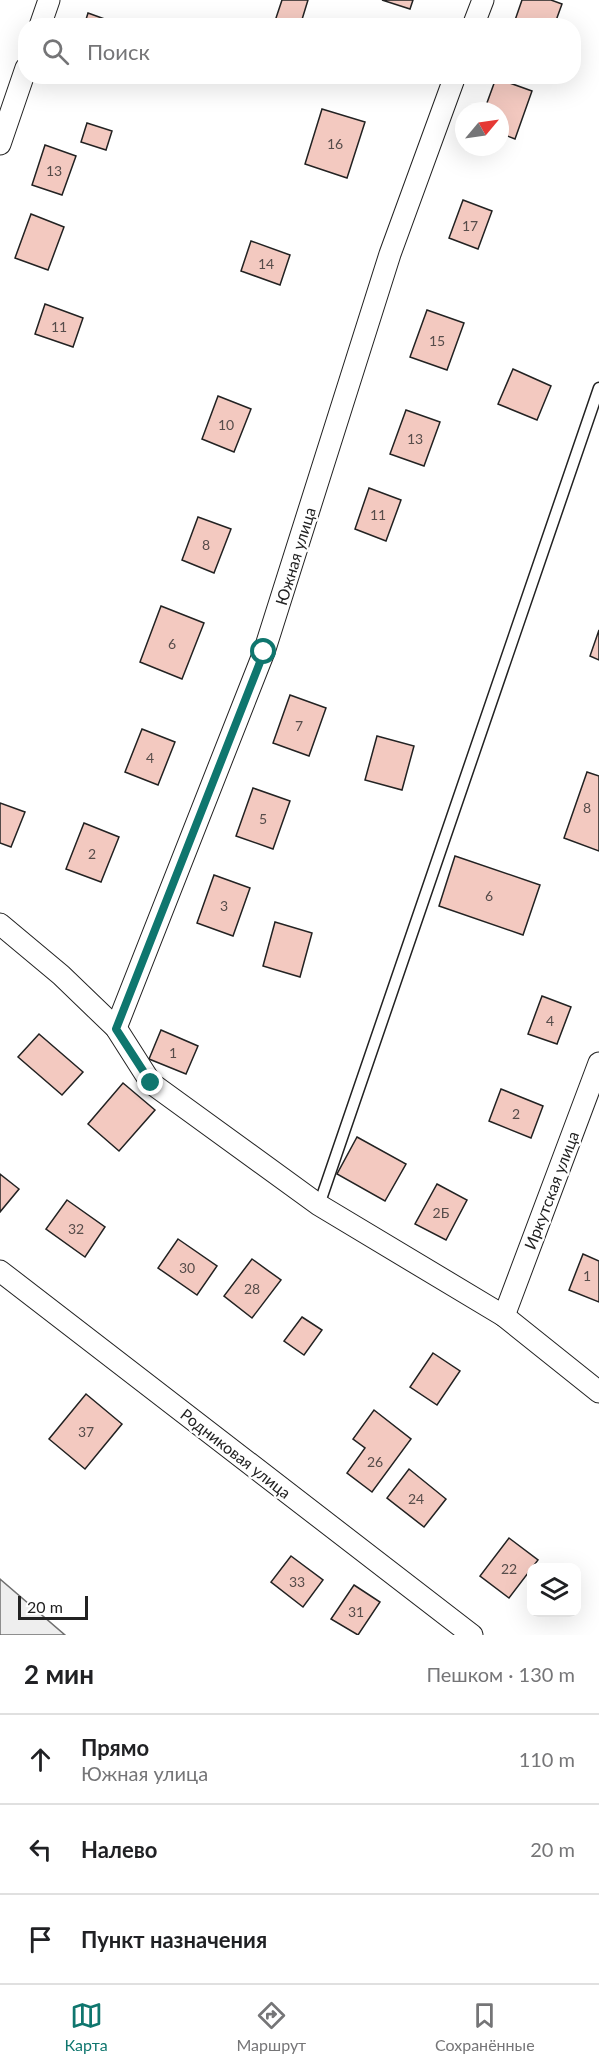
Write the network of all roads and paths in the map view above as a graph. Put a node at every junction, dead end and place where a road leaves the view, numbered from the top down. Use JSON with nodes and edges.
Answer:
{"nodes":[{"id":1,"x":49,"y":0,"type":"edge"},
{"id":2,"x":483,"y":0,"type":"edge"},
{"id":3,"x":43,"y":18,"type":"edge"},
{"id":4,"x":476,"y":18,"type":"edge"},
{"id":5,"x":21,"y":84,"type":"edge"},
{"id":6,"x":452,"y":84,"type":"edge"},
{"id":7,"x":0,"y":144,"type":"edge"},
{"id":8,"x":599,"y":388,"type":"edge"},
{"id":9,"x":0,"y":924,"type":"edge"},
{"id":10,"x":116,"y":1029,"type":"junction"},
{"id":11,"x":599,"y":1063,"type":"edge"},
{"id":12,"x":319,"y":1205,"type":"junction"},
{"id":13,"x":0,"y":1271,"type":"edge"},
{"id":14,"x":504,"y":1316,"type":"junction"},
{"id":15,"x":599,"y":1392,"type":"edge"},
{"id":16,"x":472,"y":1635,"type":"edge"}],
"edges":[{"from":1,"to":3,"type":"street"},
{"from":2,"to":4,"type":"street"},
{"from":5,"to":7,"type":"street"},
{"from":6,"to":10,"type":"street","name":"Южная улица"},
{"from":8,"to":12,"type":"lane"},
{"from":9,"to":10,"type":"street"},
{"from":10,"to":12,"type":"street"},
{"from":11,"to":14,"type":"street","name":"Иркутская улица"},
{"from":12,"to":14,"type":"street"},
{"from":13,"to":16,"type":"street","name":"Родниковая улица"},
{"from":14,"to":15,"type":"street"}]}
